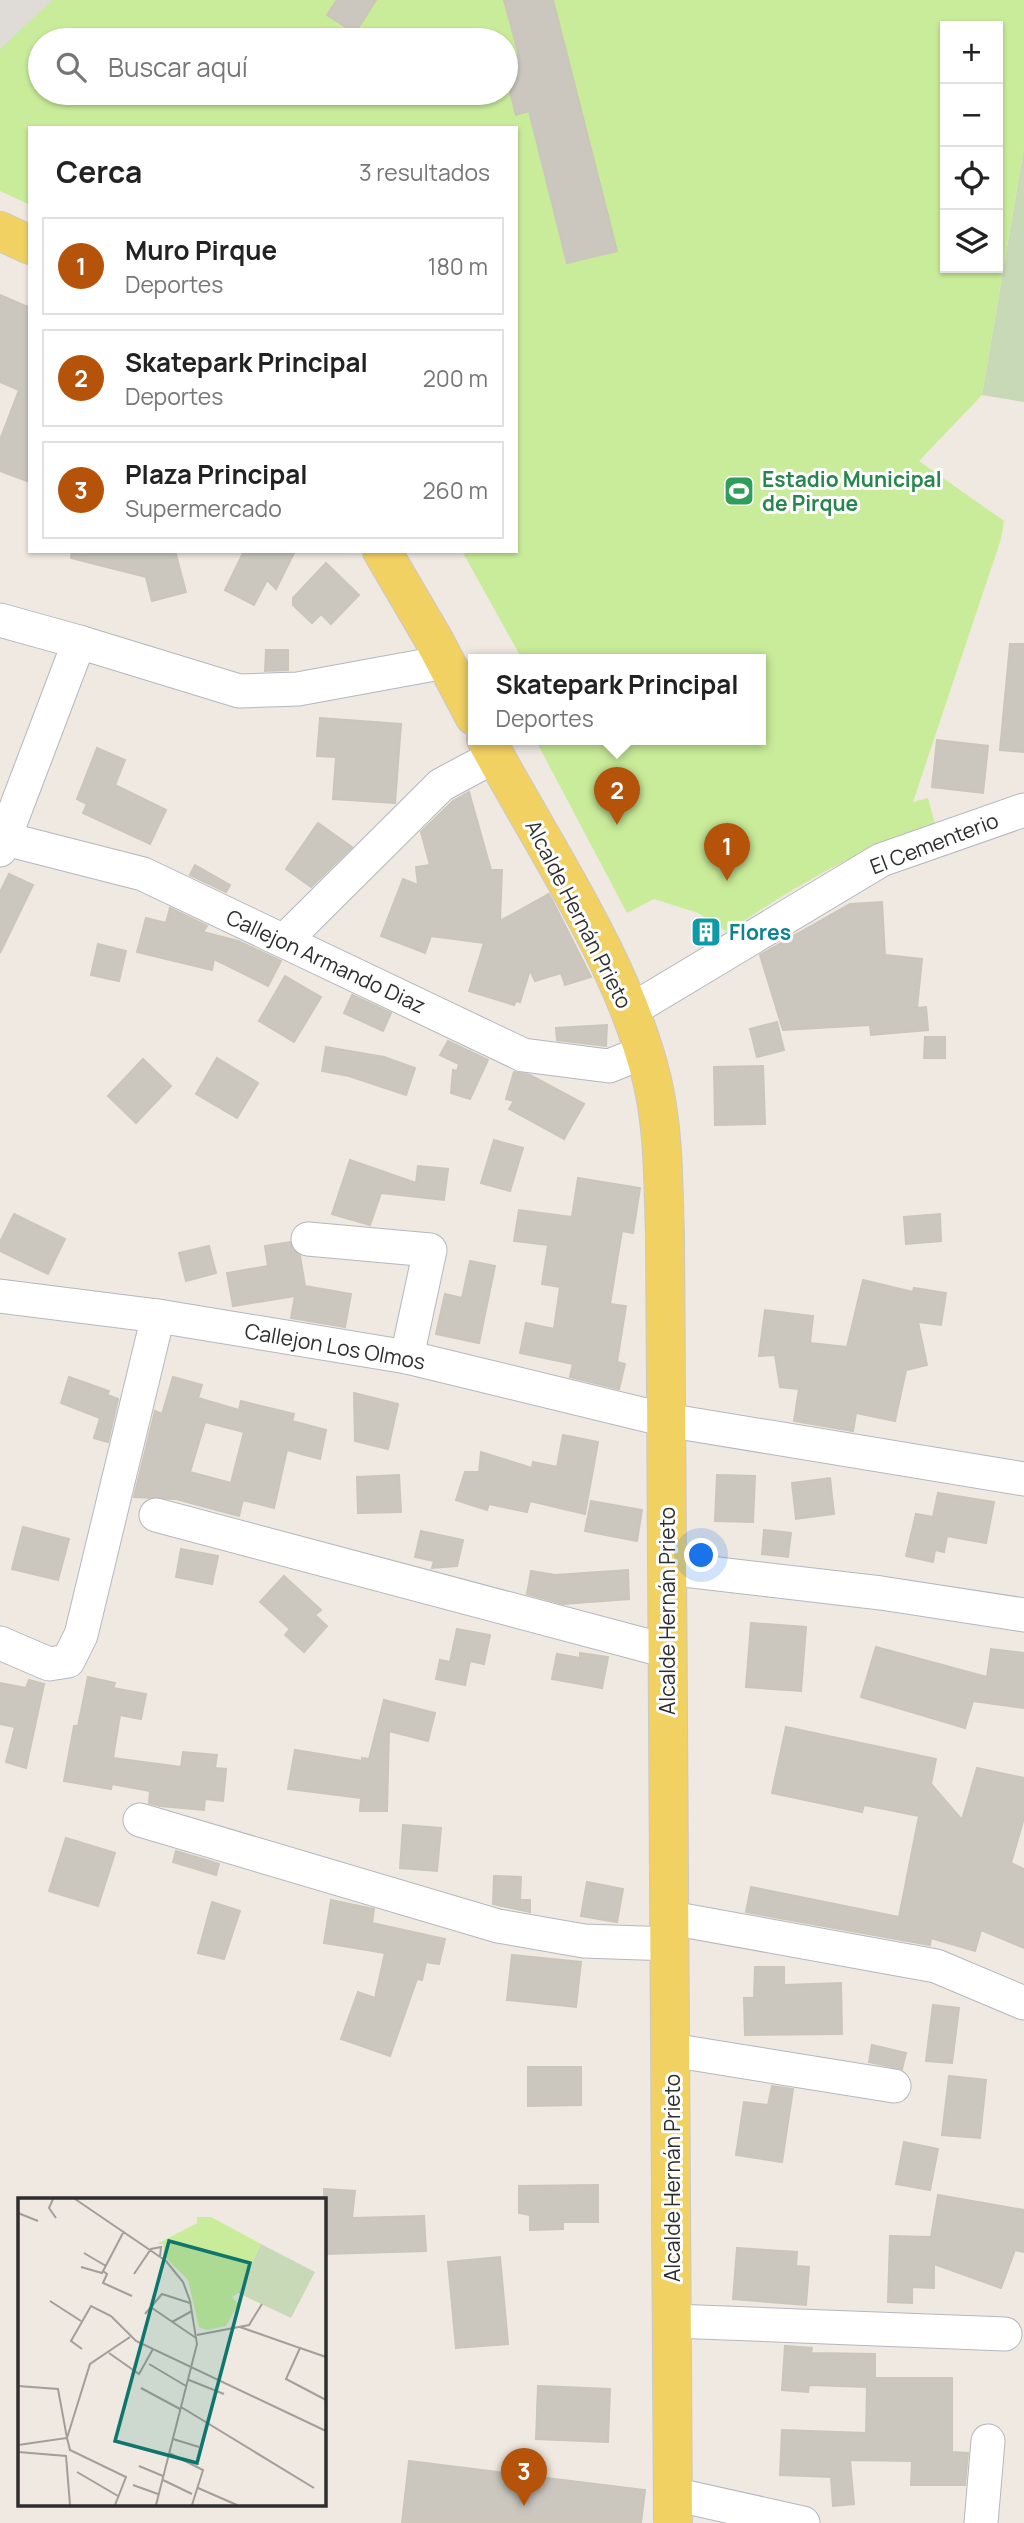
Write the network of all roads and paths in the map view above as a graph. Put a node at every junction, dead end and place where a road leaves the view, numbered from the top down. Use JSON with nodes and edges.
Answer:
{"nodes":[{"id":1,"x":0,"y":231,"type":"edge"},
{"id":2,"x":28,"y":244,"type":"edge"},
{"id":3,"x":0,"y":259,"type":"edge"},
{"id":4,"x":28,"y":271,"type":"edge"},
{"id":5,"x":384,"y":553,"type":"edge"},
{"id":6,"x":0,"y":620,"type":"edge"},
{"id":7,"x":79,"y":642,"type":"junction"},
{"id":8,"x":445,"y":662,"type":"junction"},
{"id":9,"x":468,"y":705,"type":"edge"},
{"id":10,"x":491,"y":748,"type":"edge"},
{"id":11,"x":1024,"y":810,"type":"edge"},
{"id":12,"x":3,"y":845,"type":"edge"},
{"id":13,"x":284,"y":941,"type":"junction"},
{"id":14,"x":630,"y":1010,"type":"junction"},
{"id":15,"x":644,"y":1052,"type":"junction"},
{"id":16,"x":308,"y":1239,"type":"dead end"},
{"id":17,"x":0,"y":1296,"type":"edge"},
{"id":18,"x":158,"y":1317,"type":"junction"},
{"id":19,"x":407,"y":1357,"type":"junction"},
{"id":20,"x":666,"y":1420,"type":"junction"},
{"id":21,"x":1024,"y":1479,"type":"edge"},
{"id":22,"x":156,"y":1515,"type":"dead end"},
{"id":23,"x":667,"y":1568,"type":"junction"},
{"id":24,"x":1024,"y":1615,"type":"edge"},
{"id":25,"x":0,"y":1643,"type":"edge"},
{"id":26,"x":667,"y":1651,"type":"junction"},
{"id":27,"x":139,"y":1820,"type":"dead end"},
{"id":28,"x":671,"y":1931,"type":"junction"},
{"id":29,"x":1024,"y":2003,"type":"edge"},
{"id":30,"x":671,"y":2050,"type":"junction"},
{"id":31,"x":894,"y":2086,"type":"dead end"},
{"id":32,"x":673,"y":2321,"type":"junction"},
{"id":33,"x":1004,"y":2334,"type":"dead end"},
{"id":34,"x":988,"y":2441,"type":"dead end"},
{"id":35,"x":673,"y":2508,"type":"edge"},
{"id":36,"x":803,"y":2523,"type":"edge"},
{"id":37,"x":981,"y":2523,"type":"edge"}],
"edges":[{"from":1,"to":2,"type":"main road"},
{"from":3,"to":4,"type":"main road"},
{"from":5,"to":8,"type":"main road"},
{"from":6,"to":7,"type":"street"},
{"from":7,"to":8,"type":"street"},
{"from":7,"to":12,"type":"street"},
{"from":8,"to":9,"type":"main road"},
{"from":10,"to":13,"type":"street"},
{"from":10,"to":14,"type":"main road","name":"Alcalde Hernán Prieto"},
{"from":11,"to":14,"type":"street","name":"El Cementerio"},
{"from":12,"to":13,"type":"street","name":"Callejon Armando Diaz"},
{"from":13,"to":15,"type":"street","name":"Callejon Armando Diaz"},
{"from":14,"to":15,"type":"main road","name":"Alcalde Hernán Prieto"},
{"from":15,"to":20,"type":"main road","name":"Alcalde Hernán Prieto"},
{"from":16,"to":19,"type":"street"},
{"from":17,"to":18,"type":"street","name":"Callejon Los Olmos"},
{"from":18,"to":19,"type":"street","name":"Callejon Los Olmos"},
{"from":18,"to":25,"type":"street"},
{"from":19,"to":20,"type":"street","name":"Callejon Los Olmos"},
{"from":20,"to":21,"type":"street","name":"Callejon Los Olmos"},
{"from":20,"to":23,"type":"main road","name":"Alcalde Hernán Prieto"},
{"from":22,"to":26,"type":"street"},
{"from":23,"to":24,"type":"street"},
{"from":23,"to":26,"type":"main road","name":"Alcalde Hernán Prieto"},
{"from":26,"to":28,"type":"main road","name":"Alcalde Hernán Prieto"},
{"from":27,"to":28,"type":"street"},
{"from":28,"to":29,"type":"street"},
{"from":28,"to":30,"type":"main road","name":"Alcalde Hernán Prieto"},
{"from":30,"to":31,"type":"street"},
{"from":30,"to":32,"type":"main road","name":"Alcalde Hernán Prieto"},
{"from":32,"to":33,"type":"street"},
{"from":32,"to":35,"type":"main road","name":"Alcalde Hernán Prieto"},
{"from":34,"to":37,"type":"street"},
{"from":35,"to":36,"type":"street"}]}
